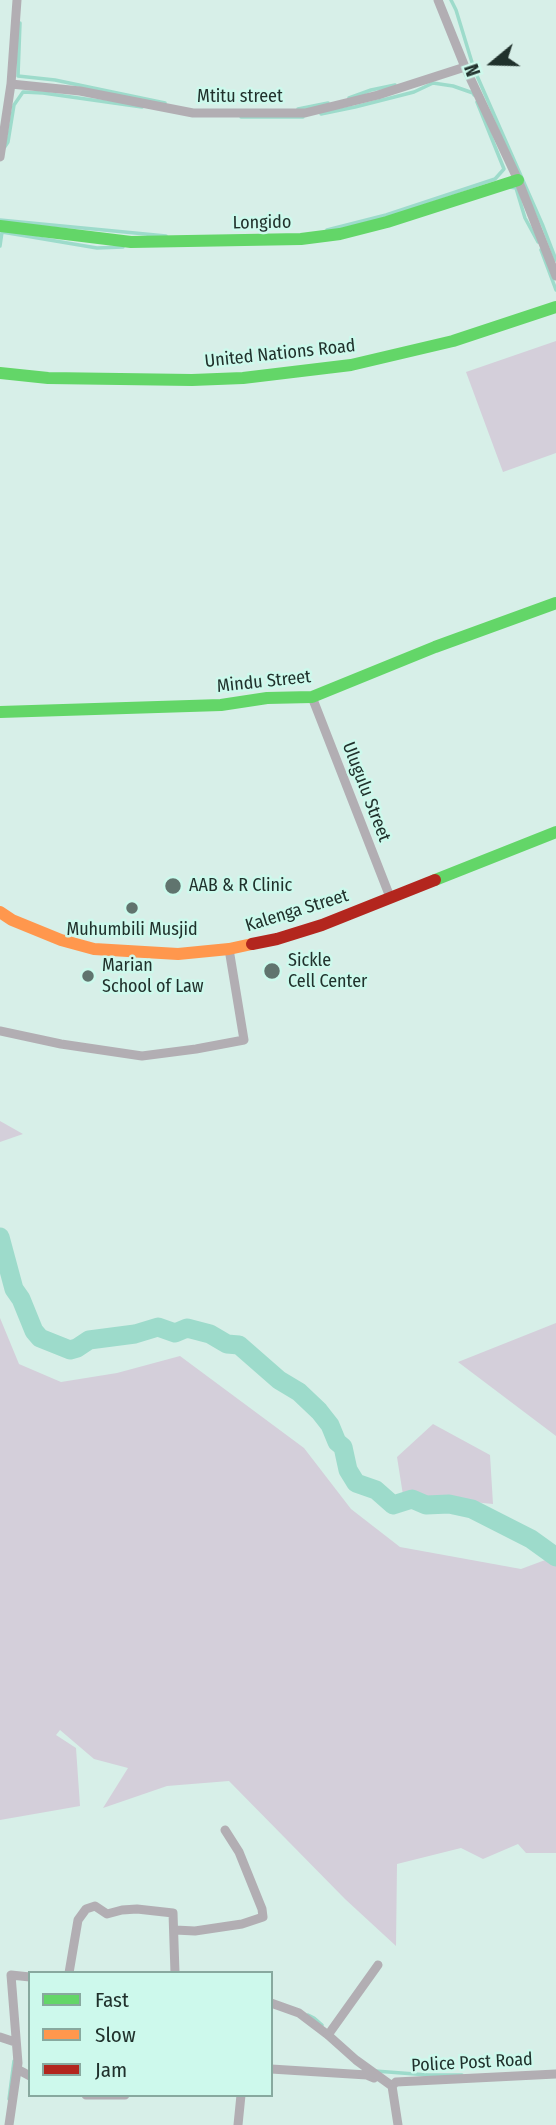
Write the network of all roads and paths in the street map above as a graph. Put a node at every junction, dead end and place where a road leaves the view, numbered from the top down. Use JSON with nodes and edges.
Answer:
{"nodes":[{"id":1,"x":17,"y":0,"type":"edge"},
{"id":2,"x":438,"y":0,"type":"edge"},
{"id":3,"x":465,"y":67,"type":"junction"},
{"id":4,"x":11,"y":84,"type":"junction"},
{"id":5,"x":1,"y":145,"type":"edge"},
{"id":6,"x":0,"y":157,"type":"edge"},
{"id":7,"x":518,"y":180,"type":"junction"},
{"id":8,"x":0,"y":226,"type":"edge"},
{"id":9,"x":556,"y":276,"type":"edge"},
{"id":10,"x":556,"y":307,"type":"edge"},
{"id":11,"x":0,"y":373,"type":"edge"},
{"id":12,"x":556,"y":603,"type":"edge"},
{"id":13,"x":312,"y":698,"type":"junction"},
{"id":14,"x":0,"y":712,"type":"edge"},
{"id":15,"x":556,"y":832,"type":"edge"},
{"id":16,"x":390,"y":897,"type":"junction"},
{"id":17,"x":0,"y":912,"type":"edge"},
{"id":18,"x":229,"y":949,"type":"junction"},
{"id":19,"x":0,"y":1031,"type":"edge"},
{"id":20,"x":225,"y":1830,"type":"dead end"},
{"id":21,"x":175,"y":1930,"type":"junction"},
{"id":22,"x":378,"y":1965,"type":"dead end"},
{"id":23,"x":69,"y":1971,"type":"edge"},
{"id":24,"x":175,"y":1971,"type":"edge"},
{"id":25,"x":28,"y":1977,"type":"edge"},
{"id":26,"x":273,"y":2004,"type":"edge"},
{"id":27,"x":328,"y":2035,"type":"junction"},
{"id":28,"x":0,"y":2037,"type":"edge"},
{"id":29,"x":15,"y":2042,"type":"junction"},
{"id":30,"x":17,"y":2069,"type":"junction"},
{"id":31,"x":273,"y":2069,"type":"edge"},
{"id":32,"x":556,"y":2074,"type":"edge"},
{"id":33,"x":28,"y":2075,"type":"edge"},
{"id":34,"x":392,"y":2085,"type":"junction"},
{"id":35,"x":241,"y":2097,"type":"edge"},
{"id":36,"x":9,"y":2125,"type":"edge"},
{"id":37,"x":238,"y":2125,"type":"edge"},
{"id":38,"x":398,"y":2125,"type":"edge"}],
"edges":[{"from":1,"to":4,"type":"street"},
{"from":2,"to":3,"type":"street"},
{"from":3,"to":4,"type":"street","name":"Mtitu street"},
{"from":3,"to":7,"type":"street"},
{"from":4,"to":5,"type":"street"},
{"from":5,"to":6,"type":"street"},
{"from":7,"to":8,"type":"street","name":"Longido"},
{"from":7,"to":9,"type":"street"},
{"from":10,"to":11,"type":"street","name":"United Nations Road"},
{"from":12,"to":13,"type":"street","name":"Mindu Street"},
{"from":13,"to":14,"type":"street","name":"Mindu Street"},
{"from":13,"to":16,"type":"street","name":"Ulugulu Street"},
{"from":15,"to":16,"type":"street","name":"Kalenga Street"},
{"from":16,"to":18,"type":"street","name":"Kalenga Street"},
{"from":17,"to":18,"type":"street","name":"Kalenga Street"},
{"from":18,"to":19,"type":"street"},
{"from":20,"to":21,"type":"street"},
{"from":21,"to":23,"type":"street"},
{"from":21,"to":24,"type":"street"},
{"from":22,"to":27,"type":"street"},
{"from":25,"to":29,"type":"street"},
{"from":26,"to":27,"type":"street"},
{"from":27,"to":34,"type":"street"},
{"from":28,"to":29,"type":"street"},
{"from":29,"to":30,"type":"street"},
{"from":30,"to":33,"type":"street"},
{"from":30,"to":36,"type":"street"},
{"from":31,"to":34,"type":"street"},
{"from":32,"to":34,"type":"street","name":"Police Post Road"},
{"from":34,"to":38,"type":"street"},
{"from":35,"to":37,"type":"street"}]}
